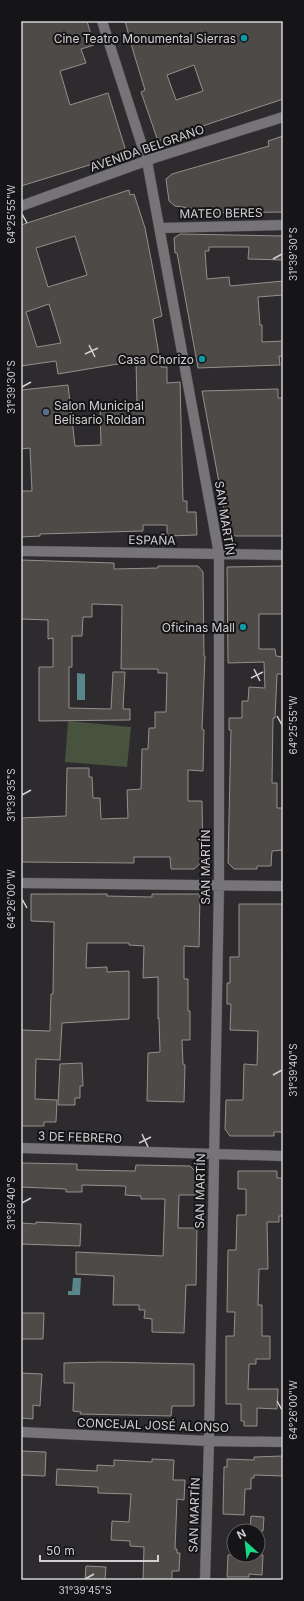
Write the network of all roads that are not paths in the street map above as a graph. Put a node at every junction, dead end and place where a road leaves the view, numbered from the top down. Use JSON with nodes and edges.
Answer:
{"nodes":[{"id":1,"x":102,"y":21,"type":"edge"},
{"id":2,"x":283,"y":117,"type":"edge"},
{"id":3,"x":147,"y":161,"type":"junction"},
{"id":4,"x":21,"y":206,"type":"edge"},
{"id":5,"x":283,"y":225,"type":"edge"},
{"id":6,"x":160,"y":228,"type":"junction"},
{"id":7,"x":21,"y":551,"type":"edge"},
{"id":8,"x":219,"y":554,"type":"junction"},
{"id":9,"x":283,"y":555,"type":"edge"},
{"id":10,"x":21,"y":883,"type":"edge"},
{"id":11,"x":219,"y":885,"type":"junction"},
{"id":12,"x":283,"y":886,"type":"edge"},
{"id":13,"x":21,"y":1148,"type":"edge"},
{"id":14,"x":214,"y":1154,"type":"junction"},
{"id":15,"x":283,"y":1156,"type":"edge"},
{"id":16,"x":21,"y":1432,"type":"edge"},
{"id":17,"x":209,"y":1441,"type":"junction"},
{"id":18,"x":283,"y":1442,"type":"edge"},
{"id":19,"x":205,"y":1580,"type":"edge"}],
"edges":[{"from":1,"to":3,"type":"street","name":"SAN MARTÍN"},
{"from":2,"to":3,"type":"street","name":"AVENIDA BELGRANO"},
{"from":3,"to":4,"type":"street","name":"AVENIDA BELGRANO"},
{"from":3,"to":6,"type":"street","name":"SAN MARTÍN"},
{"from":5,"to":6,"type":"street","name":"MATEO BERES"},
{"from":6,"to":8,"type":"street","name":"SAN MARTÍN"},
{"from":7,"to":8,"type":"street","name":"ESPAÑA"},
{"from":8,"to":9,"type":"street","name":"ESPAÑA"},
{"from":8,"to":11,"type":"street","name":"SAN MARTÍN"},
{"from":10,"to":11,"type":"street"},
{"from":11,"to":12,"type":"street"},
{"from":11,"to":14,"type":"street","name":"SAN MARTÍN"},
{"from":13,"to":14,"type":"street","name":"3 DE FEBRERO"},
{"from":14,"to":15,"type":"street","name":"3 DE FEBRERO"},
{"from":14,"to":17,"type":"street","name":"SAN MARTÍN"},
{"from":16,"to":17,"type":"street","name":"CONCEJAL JOSÉ ALONSO"},
{"from":17,"to":18,"type":"street","name":"CONCEJAL JOSÉ ALONSO"},
{"from":17,"to":19,"type":"street","name":"SAN MARTÍN"}]}
